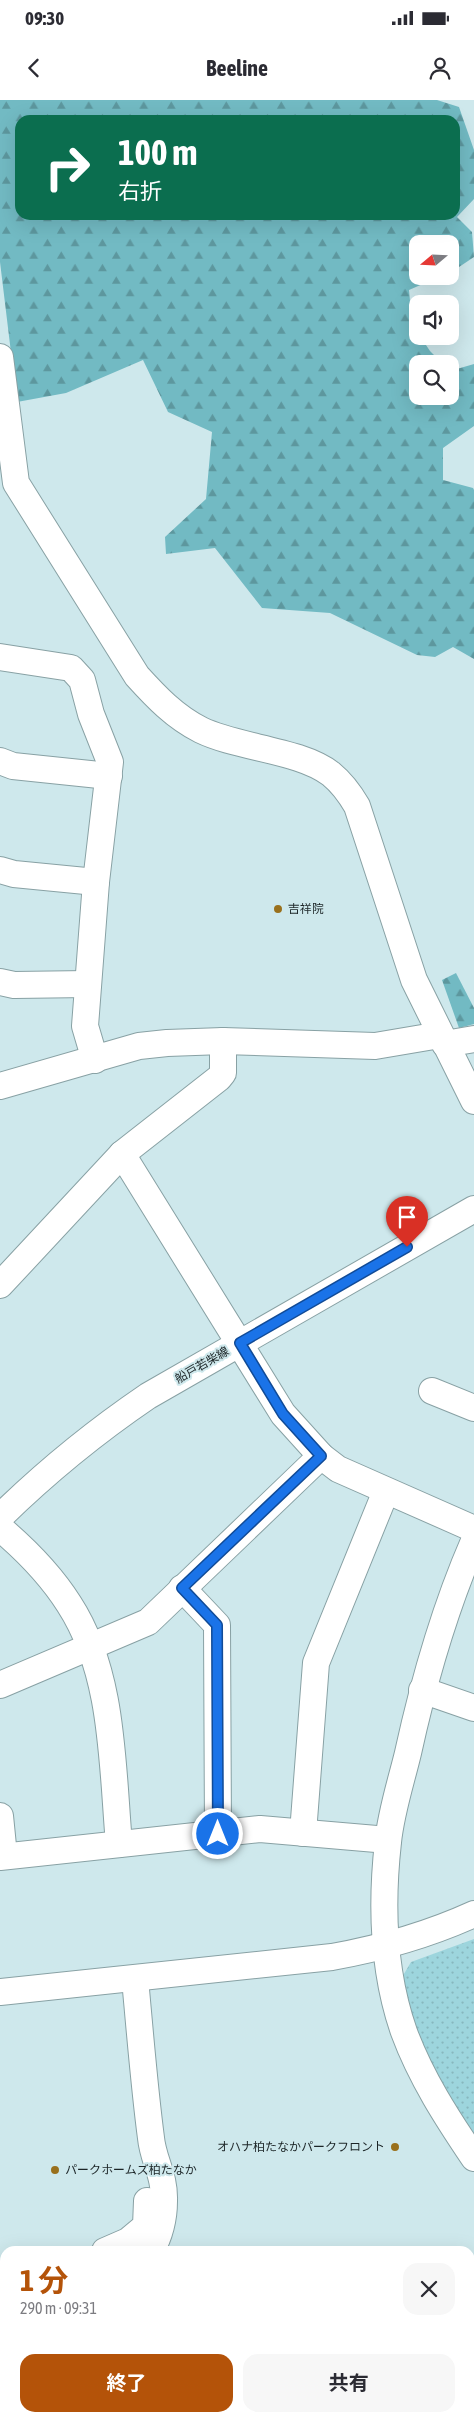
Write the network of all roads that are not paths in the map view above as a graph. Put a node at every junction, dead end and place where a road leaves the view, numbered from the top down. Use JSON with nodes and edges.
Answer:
{"nodes":[{"id":1,"x":0,"y":357,"type":"edge"},
{"id":2,"x":0,"y":456,"type":"edge"},
{"id":3,"x":16,"y":483,"type":"junction"},
{"id":4,"x":0,"y":657,"type":"edge"},
{"id":5,"x":0,"y":761,"type":"edge"},
{"id":6,"x":109,"y":776,"type":"junction"},
{"id":7,"x":0,"y":870,"type":"edge"},
{"id":8,"x":96,"y":882,"type":"junction"},
{"id":9,"x":0,"y":982,"type":"edge"},
{"id":10,"x":88,"y":984,"type":"junction"},
{"id":11,"x":442,"y":1039,"type":"junction"},
{"id":12,"x":474,"y":1039,"type":"edge"},
{"id":13,"x":222,"y":1041,"type":"junction"},
{"id":14,"x":95,"y":1060,"type":"junction"},
{"id":15,"x":0,"y":1086,"type":"edge"},
{"id":16,"x":474,"y":1102,"type":"edge"},
{"id":17,"x":122,"y":1154,"type":"junction"},
{"id":18,"x":474,"y":1209,"type":"edge"},
{"id":19,"x":0,"y":1285,"type":"edge"},
{"id":20,"x":240,"y":1343,"type":"junction"},
{"id":21,"x":432,"y":1391,"type":"dead end"},
{"id":22,"x":474,"y":1408,"type":"edge"},
{"id":23,"x":321,"y":1456,"type":"junction"},
{"id":24,"x":386,"y":1491,"type":"junction"},
{"id":25,"x":0,"y":1517,"type":"edge"},
{"id":26,"x":0,"y":1528,"type":"edge"},
{"id":27,"x":473,"y":1541,"type":"edge"},
{"id":28,"x":182,"y":1588,"type":"junction"},
{"id":29,"x":90,"y":1647,"type":"junction"},
{"id":30,"x":0,"y":1685,"type":"edge"},
{"id":31,"x":422,"y":1690,"type":"junction"},
{"id":32,"x":474,"y":1708,"type":"edge"},
{"id":33,"x":0,"y":1816,"type":"edge"},
{"id":34,"x":303,"y":1833,"type":"junction"},
{"id":35,"x":218,"y":1834,"type":"junction"},
{"id":36,"x":388,"y":1840,"type":"junction"},
{"id":37,"x":119,"y":1844,"type":"junction"},
{"id":38,"x":2,"y":1856,"type":"edge"},
{"id":39,"x":474,"y":1914,"type":"edge"},
{"id":40,"x":386,"y":1947,"type":"junction"},
{"id":41,"x":135,"y":1979,"type":"junction"},
{"id":42,"x":0,"y":1992,"type":"edge"},
{"id":43,"x":151,"y":2141,"type":"junction"},
{"id":44,"x":474,"y":2158,"type":"edge"},
{"id":45,"x":118,"y":2246,"type":"edge"},
{"id":46,"x":154,"y":2246,"type":"edge"}],
"edges":[{"from":1,"to":3,"type":"street"},
{"from":2,"to":3,"type":"street"},
{"from":3,"to":11,"type":"street"},
{"from":4,"to":6,"type":"street"},
{"from":5,"to":6,"type":"street"},
{"from":6,"to":8,"type":"street"},
{"from":7,"to":8,"type":"street"},
{"from":8,"to":10,"type":"street"},
{"from":9,"to":10,"type":"street"},
{"from":10,"to":14,"type":"street"},
{"from":11,"to":12,"type":"street"},
{"from":11,"to":13,"type":"street"},
{"from":11,"to":16,"type":"street"},
{"from":13,"to":14,"type":"street"},
{"from":13,"to":17,"type":"street"},
{"from":14,"to":15,"type":"street"},
{"from":17,"to":19,"type":"street"},
{"from":17,"to":20,"type":"street"},
{"from":18,"to":20,"type":"street","name":"船戸若柴線"},
{"from":20,"to":23,"type":"street"},
{"from":20,"to":25,"type":"street","name":"船戸若柴線"},
{"from":21,"to":22,"type":"street"},
{"from":23,"to":24,"type":"street"},
{"from":23,"to":28,"type":"street"},
{"from":24,"to":27,"type":"street"},
{"from":24,"to":34,"type":"street"},
{"from":26,"to":29,"type":"street"},
{"from":27,"to":31,"type":"street"},
{"from":28,"to":29,"type":"street"},
{"from":28,"to":35,"type":"street"},
{"from":29,"to":30,"type":"street"},
{"from":29,"to":37,"type":"street"},
{"from":31,"to":32,"type":"street"},
{"from":31,"to":36,"type":"street"},
{"from":33,"to":38,"type":"street"},
{"from":34,"to":35,"type":"street"},
{"from":34,"to":36,"type":"street"},
{"from":35,"to":37,"type":"street"},
{"from":36,"to":40,"type":"street"},
{"from":37,"to":38,"type":"street"},
{"from":39,"to":40,"type":"street"},
{"from":40,"to":41,"type":"street"},
{"from":40,"to":44,"type":"street"},
{"from":41,"to":42,"type":"street"},
{"from":41,"to":43,"type":"street"},
{"from":43,"to":45,"type":"street"},
{"from":43,"to":46,"type":"street"}]}
